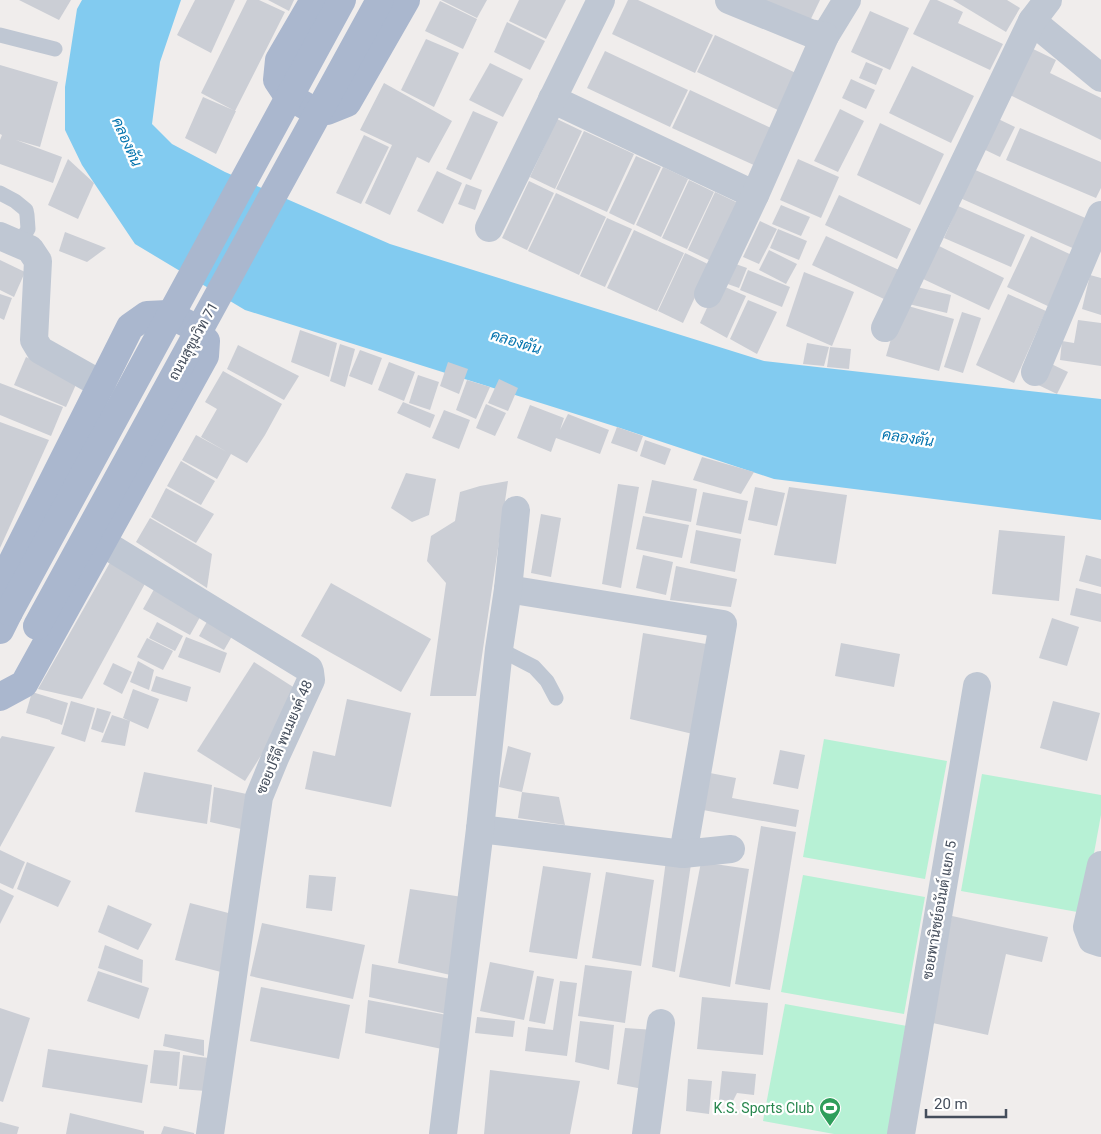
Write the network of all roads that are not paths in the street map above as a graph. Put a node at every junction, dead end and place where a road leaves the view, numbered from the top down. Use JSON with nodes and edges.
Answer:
{"nodes":[{"id":1,"x":314,"y":0,"type":"edge"},
{"id":2,"x":342,"y":0,"type":"edge"},
{"id":3,"x":380,"y":0,"type":"edge"},
{"id":4,"x":406,"y":0,"type":"edge"},
{"id":5,"x":601,"y":0,"type":"edge"},
{"id":6,"x":730,"y":0,"type":"edge"},
{"id":7,"x":847,"y":0,"type":"edge"},
{"id":8,"x":1040,"y":10,"type":"edge"},
{"id":9,"x":0,"y":34,"type":"edge"},
{"id":10,"x":826,"y":36,"type":"junction"},
{"id":11,"x":55,"y":50,"type":"dead end"},
{"id":12,"x":1101,"y":78,"type":"edge"},
{"id":13,"x":552,"y":99,"type":"junction"},
{"id":14,"x":0,"y":193,"type":"edge"},
{"id":15,"x":755,"y":194,"type":"junction"},
{"id":16,"x":1101,"y":215,"type":"edge"},
{"id":17,"x":489,"y":228,"type":"dead end"},
{"id":18,"x":10,"y":240,"type":"edge"},
{"id":19,"x":708,"y":294,"type":"dead end"},
{"id":20,"x":885,"y":328,"type":"dead end"},
{"id":21,"x":1034,"y":372,"type":"dead end"},
{"id":22,"x":102,"y":385,"type":"junction"},
{"id":23,"x":516,"y":510,"type":"dead end"},
{"id":24,"x":103,"y":543,"type":"junction"},
{"id":25,"x":0,"y":586,"type":"edge"},
{"id":26,"x":508,"y":589,"type":"junction"},
{"id":27,"x":4,"y":621,"type":"edge"},
{"id":28,"x":499,"y":649,"type":"junction"},
{"id":29,"x":0,"y":677,"type":"edge"},
{"id":30,"x":977,"y":686,"type":"dead end"},
{"id":31,"x":0,"y":697,"type":"edge"},
{"id":32,"x":556,"y":698,"type":"dead end"},
{"id":33,"x":480,"y":829,"type":"junction"},
{"id":34,"x":731,"y":849,"type":"dead end"},
{"id":35,"x":683,"y":854,"type":"junction"},
{"id":36,"x":1101,"y":865,"type":"edge"},
{"id":37,"x":1101,"y":943,"type":"edge"},
{"id":38,"x":661,"y":1023,"type":"dead end"},
{"id":39,"x":210,"y":1134,"type":"edge"},
{"id":40,"x":443,"y":1134,"type":"edge"},
{"id":41,"x":646,"y":1134,"type":"edge"},
{"id":42,"x":901,"y":1134,"type":"edge"}],
"edges":[{"from":1,"to":4,"type":"main road"},
{"from":2,"to":27,"type":"main road","bridge":true},
{"from":3,"to":29,"type":"main road","name":"ถนนสุขุมวิท 71","bridge":true},
{"from":5,"to":13,"type":"street"},
{"from":6,"to":10,"type":"street"},
{"from":7,"to":10,"type":"street"},
{"from":8,"to":12,"type":"street"},
{"from":8,"to":20,"type":"street"},
{"from":9,"to":11,"type":"lane"},
{"from":10,"to":15,"type":"street"},
{"from":13,"to":15,"type":"street"},
{"from":13,"to":17,"type":"street"},
{"from":14,"to":18,"type":"lane"},
{"from":15,"to":19,"type":"street"},
{"from":16,"to":21,"type":"street"},
{"from":18,"to":22,"type":"street"},
{"from":22,"to":24,"type":"main road"},
{"from":22,"to":25,"type":"main road"},
{"from":23,"to":26,"type":"street"},
{"from":24,"to":31,"type":"main road"},
{"from":24,"to":39,"type":"street","name":"ซอยปรีดี พนมยงค์ 48"},
{"from":26,"to":28,"type":"street"},
{"from":26,"to":35,"type":"street"},
{"from":28,"to":32,"type":"lane"},
{"from":28,"to":33,"type":"street"},
{"from":30,"to":42,"type":"street","name":"ซอยพานิชย์อนันต์ แยก 5"},
{"from":33,"to":35,"type":"street"},
{"from":33,"to":40,"type":"street"},
{"from":34,"to":35,"type":"street"},
{"from":36,"to":37,"type":"street"},
{"from":38,"to":41,"type":"street"}]}
